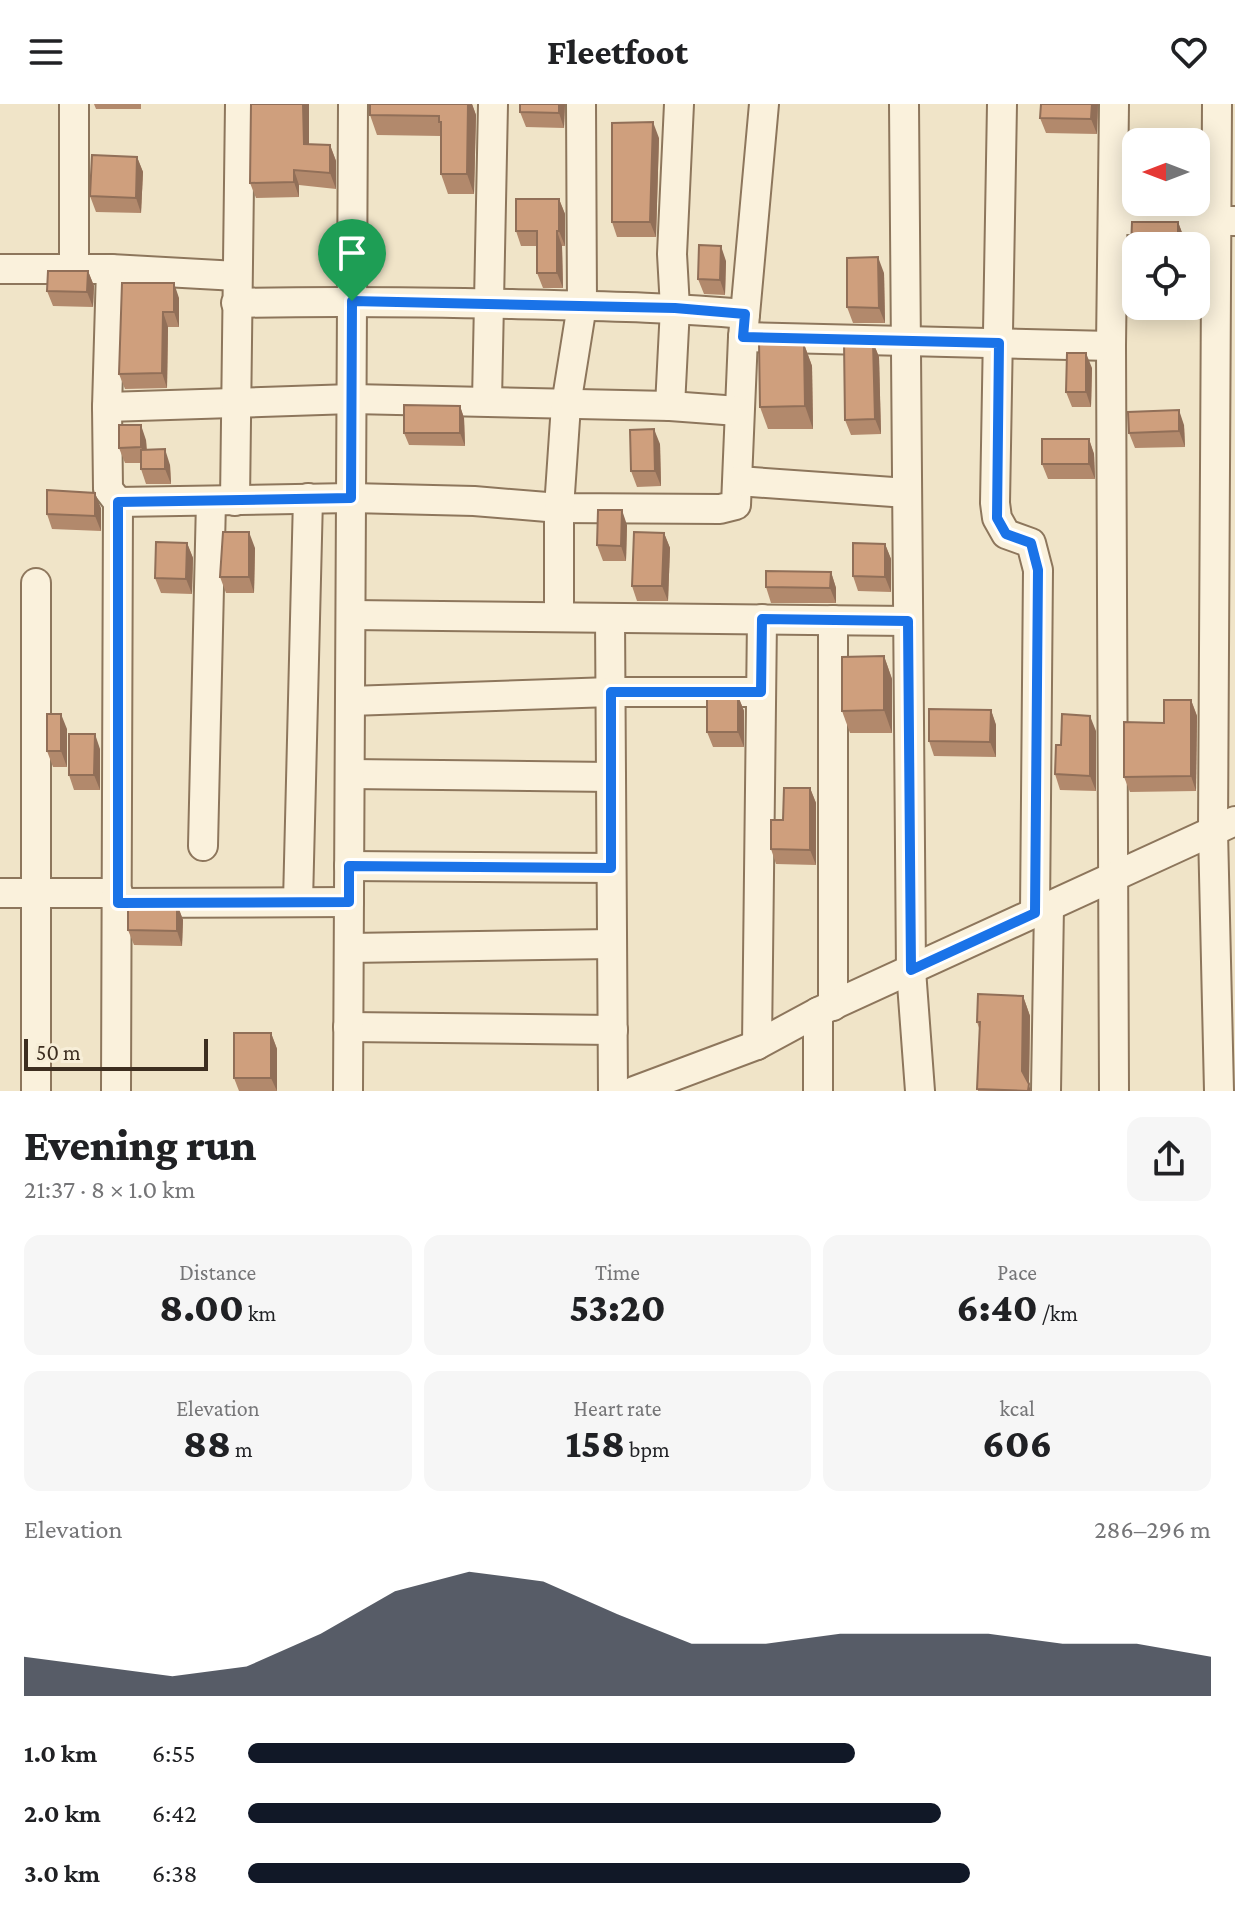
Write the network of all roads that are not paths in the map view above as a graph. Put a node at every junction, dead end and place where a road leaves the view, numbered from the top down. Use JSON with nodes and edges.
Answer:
{"nodes":[{"id":1,"x":74,"y":104,"type":"edge"},
{"id":2,"x":240,"y":104,"type":"edge"},
{"id":3,"x":353,"y":104,"type":"edge"},
{"id":4,"x":493,"y":104,"type":"edge"},
{"id":5,"x":581,"y":104,"type":"edge"},
{"id":6,"x":679,"y":104,"type":"edge"},
{"id":7,"x":764,"y":104,"type":"edge"},
{"id":8,"x":904,"y":104,"type":"edge"},
{"id":9,"x":1002,"y":104,"type":"edge"},
{"id":10,"x":1114,"y":104,"type":"edge"},
{"id":11,"x":1223,"y":115,"type":"edge"},
{"id":12,"x":1114,"y":220,"type":"junction"},
{"id":13,"x":1226,"y":221,"type":"edge"},
{"id":14,"x":0,"y":269,"type":"edge"},
{"id":15,"x":74,"y":269,"type":"junction"},
{"id":16,"x":111,"y":269,"type":"junction"},
{"id":17,"x":236,"y":289,"type":"junction"},
{"id":18,"x":352,"y":301,"type":"junction"},
{"id":19,"x":490,"y":304,"type":"junction"},
{"id":20,"x":582,"y":305,"type":"junction"},
{"id":21,"x":675,"y":308,"type":"junction"},
{"id":22,"x":1226,"y":318,"type":"edge"},
{"id":23,"x":744,"y":326,"type":"junction"},
{"id":24,"x":906,"y":341,"type":"junction"},
{"id":25,"x":999,"y":343,"type":"junction"},
{"id":26,"x":1111,"y":346,"type":"junction"},
{"id":27,"x":352,"y":399,"type":"junction"},
{"id":28,"x":236,"y":401,"type":"junction"},
{"id":29,"x":487,"y":401,"type":"junction"},
{"id":30,"x":566,"y":405,"type":"junction"},
{"id":31,"x":670,"y":406,"type":"junction"},
{"id":32,"x":107,"y":407,"type":"junction"},
{"id":33,"x":738,"y":411,"type":"junction"},
{"id":34,"x":1225,"y":419,"type":"edge"},
{"id":35,"x":738,"y":481,"type":"junction"},
{"id":36,"x":907,"y":493,"type":"junction"},
{"id":37,"x":308,"y":498,"type":"junction"},
{"id":38,"x":351,"y":498,"type":"junction"},
{"id":39,"x":223,"y":501,"type":"junction"},
{"id":40,"x":118,"y":502,"type":"junction"},
{"id":41,"x":559,"y":508,"type":"junction"},
{"id":42,"x":1225,"y":515,"type":"edge"},
{"id":43,"x":36,"y":583,"type":"dead end"},
{"id":44,"x":351,"y":615,"type":"junction"},
{"id":45,"x":559,"y":616,"type":"junction"},
{"id":46,"x":610,"y":618,"type":"junction"},
{"id":47,"x":762,"y":619,"type":"junction"},
{"id":48,"x":833,"y":620,"type":"junction"},
{"id":49,"x":908,"y":621,"type":"junction"},
{"id":50,"x":611,"y":692,"type":"junction"},
{"id":51,"x":761,"y":692,"type":"junction"},
{"id":52,"x":350,"y":701,"type":"junction"},
{"id":53,"x":350,"y":774,"type":"junction"},
{"id":54,"x":611,"y":777,"type":"junction"},
{"id":55,"x":1224,"y":826,"type":"edge"},
{"id":56,"x":203,"y":846,"type":"dead end"},
{"id":57,"x":349,"y":866,"type":"junction"},
{"id":58,"x":611,"y":868,"type":"junction"},
{"id":59,"x":1113,"y":877,"type":"junction"},
{"id":60,"x":0,"y":893,"type":"edge"},
{"id":61,"x":36,"y":893,"type":"junction"},
{"id":62,"x":118,"y":898,"type":"junction"},
{"id":63,"x":298,"y":902,"type":"junction"},
{"id":64,"x":349,"y":902,"type":"junction"},
{"id":65,"x":1042,"y":910,"type":"junction"},
{"id":66,"x":612,"y":944,"type":"junction"},
{"id":67,"x":349,"y":948,"type":"junction"},
{"id":68,"x":911,"y":970,"type":"junction"},
{"id":69,"x":826,"y":1009,"type":"junction"},
{"id":70,"x":348,"y":1027,"type":"junction"},
{"id":71,"x":613,"y":1030,"type":"junction"},
{"id":72,"x":757,"y":1045,"type":"junction"},
{"id":73,"x":36,"y":1091,"type":"edge"},
{"id":74,"x":116,"y":1091,"type":"edge"},
{"id":75,"x":348,"y":1091,"type":"edge"},
{"id":76,"x":613,"y":1091,"type":"edge"},
{"id":77,"x":634,"y":1091,"type":"edge"},
{"id":78,"x":818,"y":1091,"type":"edge"},
{"id":79,"x":920,"y":1091,"type":"edge"},
{"id":80,"x":1046,"y":1091,"type":"edge"},
{"id":81,"x":1114,"y":1091,"type":"edge"},
{"id":82,"x":1219,"y":1091,"type":"edge"}],
"edges":[{"from":1,"to":15,"type":"street"},
{"from":2,"to":17,"type":"street"},
{"from":3,"to":18,"type":"street"},
{"from":4,"to":19,"type":"street"},
{"from":5,"to":20,"type":"street"},
{"from":6,"to":21,"type":"street"},
{"from":7,"to":23,"type":"street"},
{"from":8,"to":24,"type":"street"},
{"from":9,"to":25,"type":"street"},
{"from":10,"to":12,"type":"street"},
{"from":11,"to":13,"type":"street"},
{"from":12,"to":13,"type":"street"},
{"from":12,"to":26,"type":"street"},
{"from":13,"to":22,"type":"street"},
{"from":14,"to":15,"type":"street"},
{"from":15,"to":16,"type":"street"},
{"from":16,"to":17,"type":"street"},
{"from":16,"to":32,"type":"street"},
{"from":17,"to":18,"type":"street"},
{"from":17,"to":28,"type":"street"},
{"from":18,"to":19,"type":"street"},
{"from":18,"to":27,"type":"street"},
{"from":19,"to":20,"type":"street"},
{"from":19,"to":29,"type":"street"},
{"from":20,"to":21,"type":"street"},
{"from":20,"to":30,"type":"street"},
{"from":21,"to":23,"type":"street"},
{"from":21,"to":31,"type":"street"},
{"from":22,"to":34,"type":"street"},
{"from":23,"to":24,"type":"street"},
{"from":23,"to":33,"type":"street"},
{"from":24,"to":25,"type":"street"},
{"from":24,"to":36,"type":"street"},
{"from":25,"to":26,"type":"street"},
{"from":25,"to":65,"type":"street"},
{"from":26,"to":59,"type":"street"},
{"from":27,"to":28,"type":"street"},
{"from":27,"to":29,"type":"street"},
{"from":27,"to":38,"type":"street"},
{"from":28,"to":32,"type":"street"},
{"from":28,"to":39,"type":"street"},
{"from":29,"to":30,"type":"street"},
{"from":30,"to":31,"type":"street"},
{"from":30,"to":41,"type":"street"},
{"from":31,"to":33,"type":"street"},
{"from":32,"to":40,"type":"street"},
{"from":33,"to":35,"type":"street"},
{"from":34,"to":42,"type":"street"},
{"from":35,"to":36,"type":"street"},
{"from":35,"to":41,"type":"street"},
{"from":36,"to":49,"type":"street"},
{"from":37,"to":38,"type":"street"},
{"from":37,"to":39,"type":"street"},
{"from":37,"to":63,"type":"street"},
{"from":38,"to":41,"type":"street"},
{"from":38,"to":44,"type":"street"},
{"from":39,"to":40,"type":"street"},
{"from":39,"to":56,"type":"street"},
{"from":40,"to":62,"type":"street"},
{"from":41,"to":45,"type":"street"},
{"from":42,"to":55,"type":"street"},
{"from":43,"to":61,"type":"street"},
{"from":44,"to":45,"type":"street"},
{"from":44,"to":52,"type":"street"},
{"from":45,"to":46,"type":"street"},
{"from":46,"to":47,"type":"street"},
{"from":46,"to":50,"type":"street"},
{"from":47,"to":48,"type":"street"},
{"from":47,"to":51,"type":"street"},
{"from":48,"to":49,"type":"street"},
{"from":48,"to":69,"type":"street"},
{"from":49,"to":68,"type":"street"},
{"from":50,"to":51,"type":"street"},
{"from":50,"to":52,"type":"street"},
{"from":50,"to":54,"type":"street"},
{"from":51,"to":72,"type":"street"},
{"from":52,"to":53,"type":"street"},
{"from":53,"to":54,"type":"street"},
{"from":53,"to":57,"type":"street"},
{"from":54,"to":58,"type":"street"},
{"from":55,"to":59,"type":"street"},
{"from":55,"to":82,"type":"street"},
{"from":57,"to":58,"type":"street"},
{"from":57,"to":64,"type":"street"},
{"from":58,"to":66,"type":"street"},
{"from":59,"to":65,"type":"street"},
{"from":59,"to":81,"type":"street"},
{"from":60,"to":61,"type":"street"},
{"from":61,"to":62,"type":"street"},
{"from":61,"to":73,"type":"street"},
{"from":62,"to":63,"type":"street"},
{"from":62,"to":74,"type":"street"},
{"from":63,"to":64,"type":"street"},
{"from":64,"to":67,"type":"street"},
{"from":65,"to":68,"type":"street"},
{"from":65,"to":80,"type":"street"},
{"from":66,"to":67,"type":"street"},
{"from":66,"to":71,"type":"street"},
{"from":67,"to":70,"type":"street"},
{"from":68,"to":69,"type":"street"},
{"from":68,"to":79,"type":"street"},
{"from":69,"to":72,"type":"street"},
{"from":69,"to":78,"type":"street"},
{"from":70,"to":71,"type":"street"},
{"from":70,"to":75,"type":"street"},
{"from":71,"to":76,"type":"street"},
{"from":72,"to":77,"type":"street"}]}
